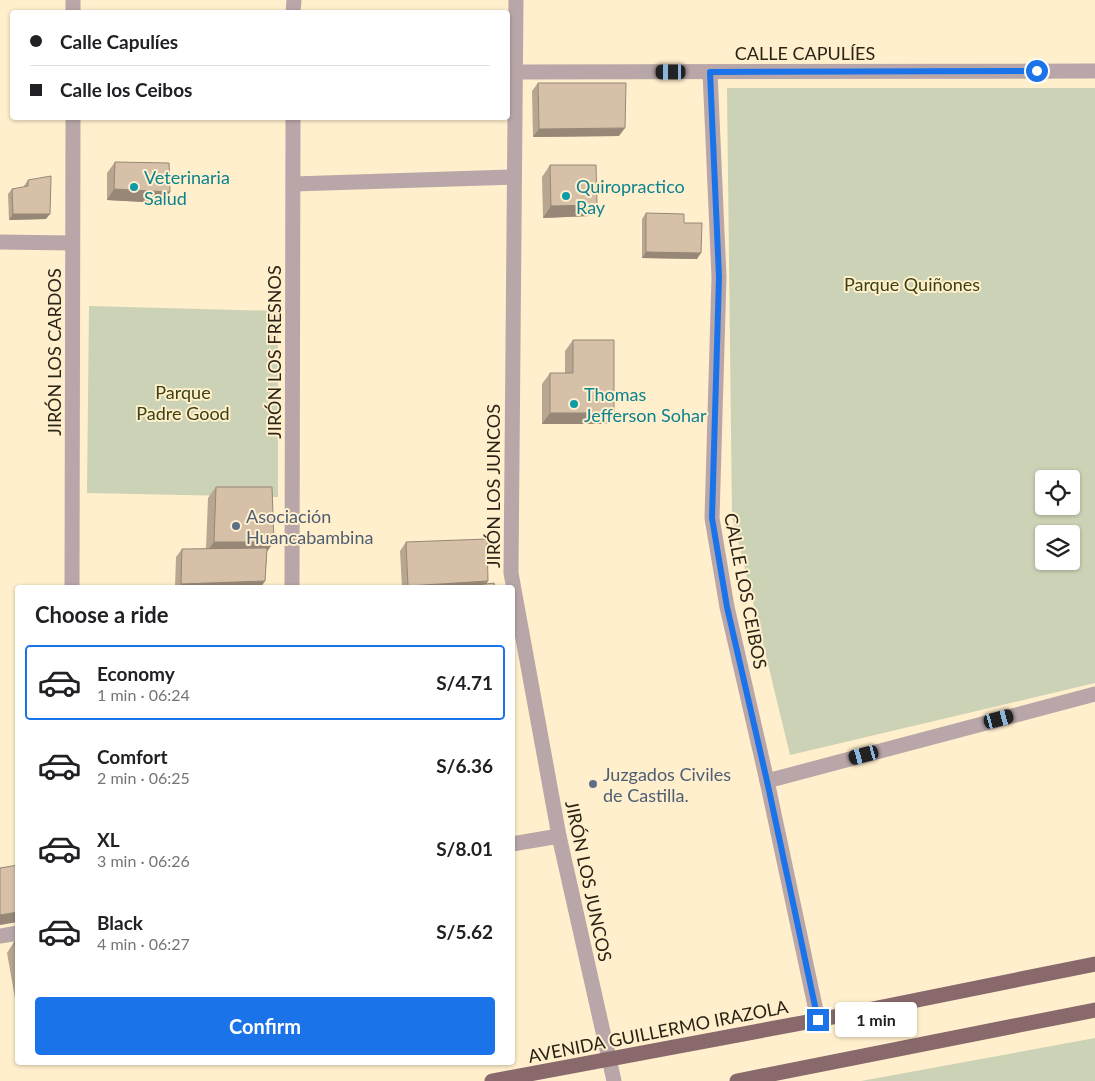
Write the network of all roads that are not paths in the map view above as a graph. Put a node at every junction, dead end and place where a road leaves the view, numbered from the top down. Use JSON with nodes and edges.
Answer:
{"nodes":[{"id":1,"x":516,"y":0,"type":"edge"},
{"id":2,"x":1095,"y":71,"type":"edge"},
{"id":3,"x":516,"y":72,"type":"junction"},
{"id":4,"x":710,"y":72,"type":"junction"},
{"id":5,"x":73,"y":120,"type":"edge"},
{"id":6,"x":293,"y":120,"type":"edge"},
{"id":7,"x":514,"y":176,"type":"junction"},
{"id":8,"x":293,"y":184,"type":"junction"},
{"id":9,"x":0,"y":242,"type":"edge"},
{"id":10,"x":72,"y":243,"type":"junction"},
{"id":11,"x":72,"y":585,"type":"edge"},
{"id":12,"x":292,"y":585,"type":"edge"},
{"id":13,"x":513,"y":585,"type":"edge"},
{"id":14,"x":515,"y":594,"type":"edge"},
{"id":15,"x":1095,"y":694,"type":"edge"},
{"id":16,"x":767,"y":781,"type":"junction"},
{"id":17,"x":559,"y":836,"type":"junction"},
{"id":18,"x":515,"y":843,"type":"edge"},
{"id":19,"x":15,"y":934,"type":"edge"},
{"id":20,"x":0,"y":936,"type":"edge"},
{"id":21,"x":1095,"y":964,"type":"edge"},
{"id":22,"x":1095,"y":1010,"type":"edge"},
{"id":23,"x":818,"y":1020,"type":"junction"},
{"id":24,"x":609,"y":1059,"type":"junction"},
{"id":25,"x":492,"y":1081,"type":"edge"},
{"id":26,"x":614,"y":1081,"type":"edge"},
{"id":27,"x":737,"y":1081,"type":"edge"}],
"edges":[{"from":1,"to":3,"type":"street","name":"JIRÓN LOS JUNCOS"},
{"from":2,"to":4,"type":"street","name":"CALLE CAPULÍES"},
{"from":3,"to":4,"type":"street","name":"CALLE CAPULÍES"},
{"from":3,"to":7,"type":"street","name":"JIRÓN LOS JUNCOS"},
{"from":4,"to":16,"type":"street","name":"CALLE LOS CEIBOS"},
{"from":5,"to":10,"type":"street","name":"JIRÓN LOS CARDOS"},
{"from":6,"to":8,"type":"street","name":"JIRÓN LOS FRESNOS"},
{"from":7,"to":8,"type":"street"},
{"from":7,"to":13,"type":"street","name":"JIRÓN LOS JUNCOS"},
{"from":8,"to":12,"type":"street","name":"JIRÓN LOS FRESNOS"},
{"from":9,"to":10,"type":"street"},
{"from":10,"to":11,"type":"street","name":"JIRÓN LOS CARDOS"},
{"from":14,"to":17,"type":"street","name":"JIRÓN LOS JUNCOS"},
{"from":15,"to":16,"type":"street"},
{"from":16,"to":23,"type":"street","name":"CALLE LOS CEIBOS"},
{"from":17,"to":18,"type":"street"},
{"from":17,"to":24,"type":"street","name":"JIRÓN LOS JUNCOS"},
{"from":19,"to":20,"type":"street"},
{"from":21,"to":23,"type":"main road","name":"AVENIDA GUILLERMO IRAZOLA"},
{"from":22,"to":27,"type":"main road"},
{"from":23,"to":24,"type":"main road","name":"AVENIDA GUILLERMO IRAZOLA"},
{"from":24,"to":25,"type":"main road","name":"AVENIDA GUILLERMO IRAZOLA"},
{"from":24,"to":26,"type":"street","name":"JIRÓN LOS JUNCOS"}]}
